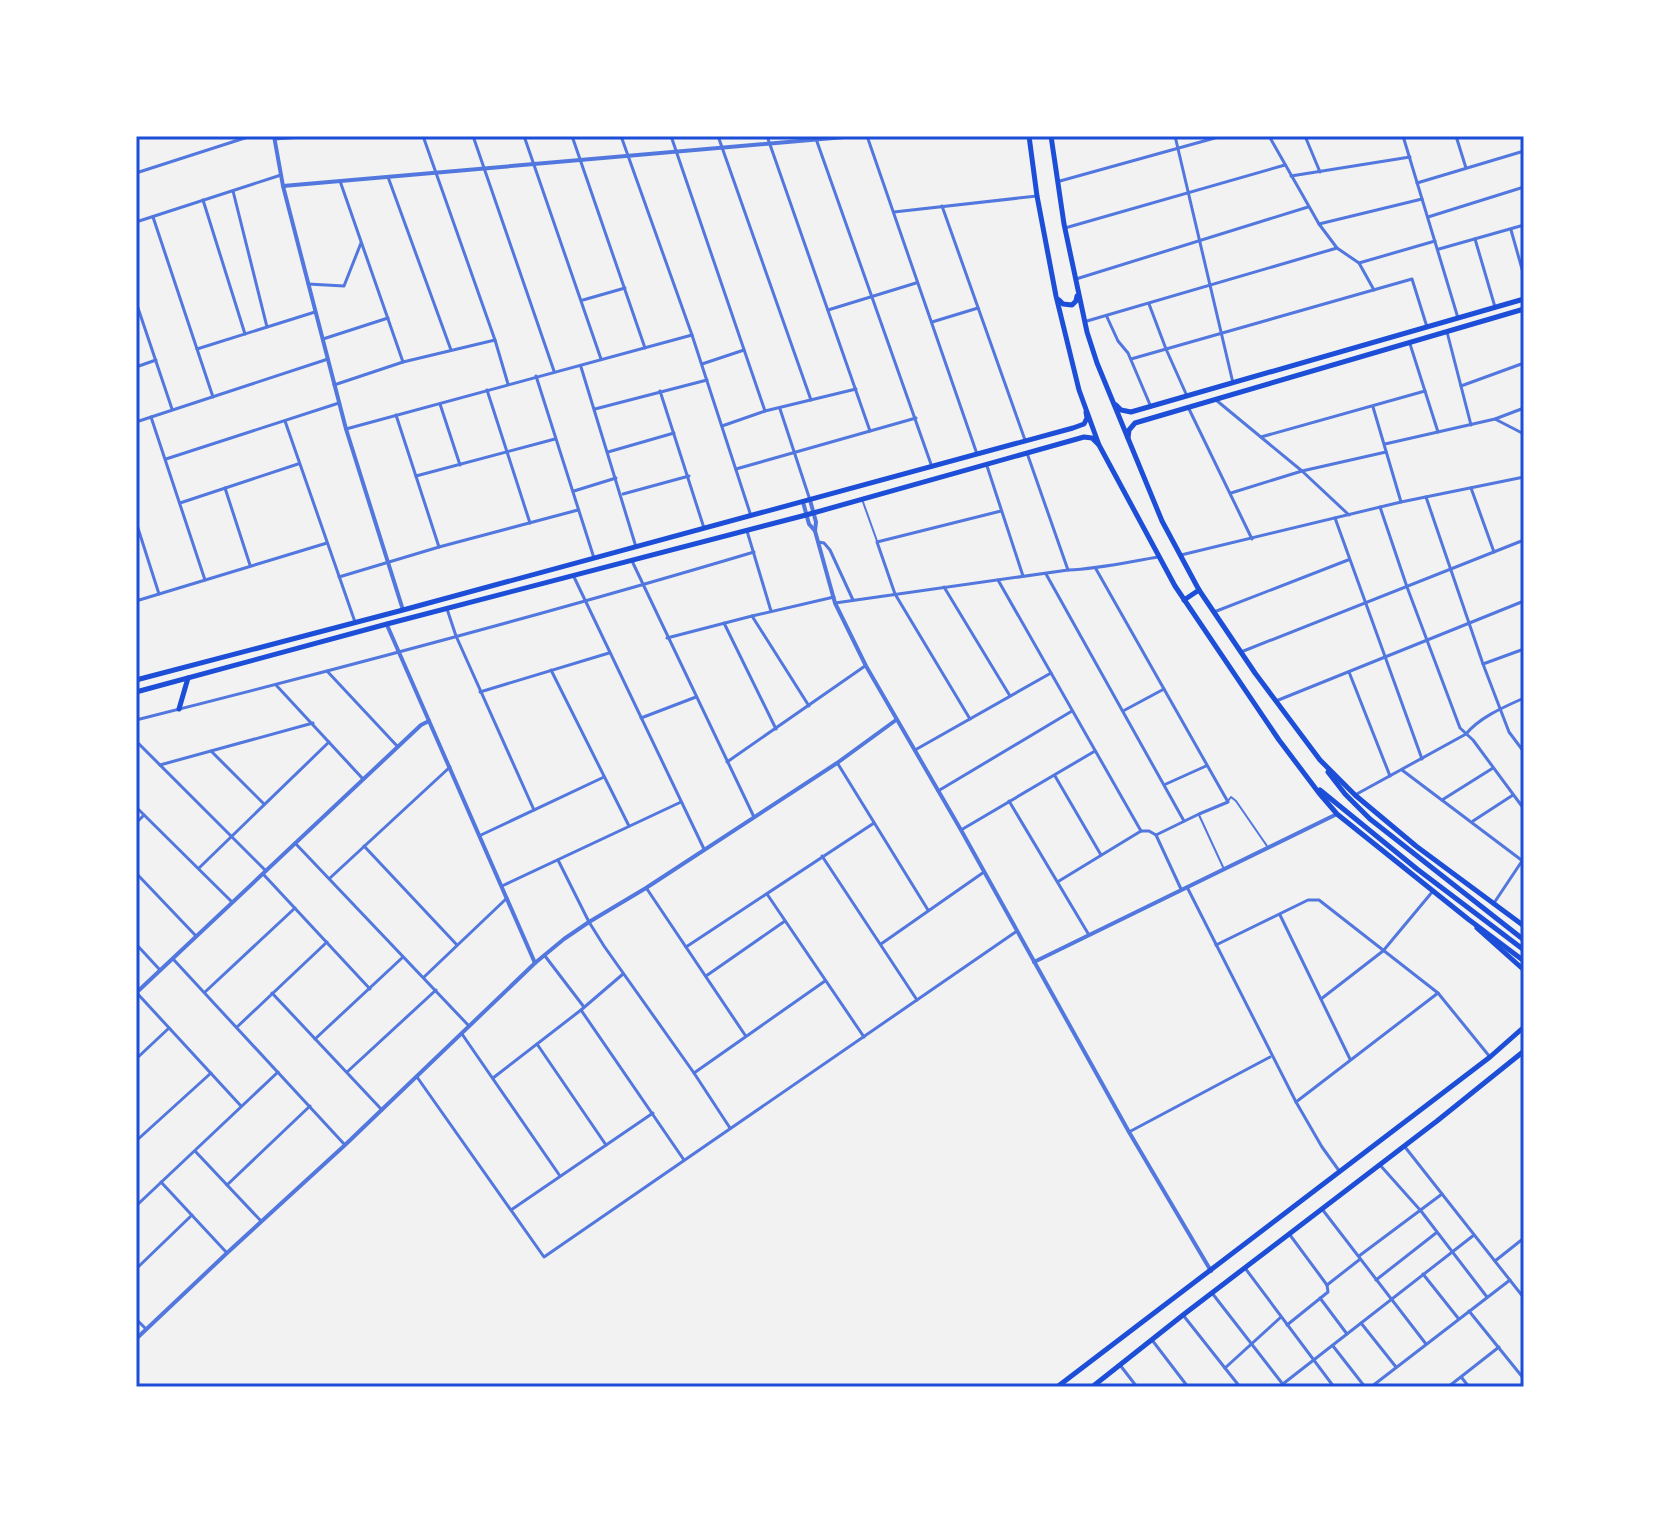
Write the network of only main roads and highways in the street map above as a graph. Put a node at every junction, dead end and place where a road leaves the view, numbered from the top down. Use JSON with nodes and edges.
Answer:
{"nodes":[{"id":1,"x":1029,"y":136,"type":"edge"},
{"id":2,"x":1051,"y":136,"type":"edge"},
{"id":3,"x":1078,"y":293,"type":"junction"},
{"id":4,"x":1056,"y":296,"type":"junction"},
{"id":5,"x":1522,"y":300,"type":"edge"},
{"id":6,"x":1523,"y":309,"type":"edge"},
{"id":7,"x":1113,"y":401,"type":"junction"},
{"id":8,"x":1139,"y":410,"type":"junction"},
{"id":9,"x":1086,"y":411,"type":"junction"},
{"id":10,"x":1142,"y":421,"type":"junction"},
{"id":11,"x":1073,"y":428,"type":"junction"},
{"id":12,"x":1078,"y":439,"type":"junction"},
{"id":13,"x":1128,"y":439,"type":"junction"},
{"id":14,"x":1099,"y":445,"type":"junction"},
{"id":15,"x":1199,"y":590,"type":"junction"},
{"id":16,"x":1184,"y":600,"type":"junction"},
{"id":17,"x":188,"y":678,"type":"junction"},
{"id":18,"x":136,"y":680,"type":"edge"},
{"id":19,"x":136,"y":692,"type":"edge"},
{"id":20,"x":179,"y":709,"type":"road end"},
{"id":21,"x":1320,"y":760,"type":"junction"},
{"id":22,"x":1309,"y":779,"type":"junction"},
{"id":23,"x":1468,"y":919,"type":"junction"},
{"id":24,"x":1524,"y":926,"type":"edge"},
{"id":25,"x":1524,"y":940,"type":"edge"},
{"id":26,"x":1524,"y":950,"type":"edge"},
{"id":27,"x":1524,"y":960,"type":"edge"},
{"id":28,"x":1524,"y":970,"type":"edge"},
{"id":29,"x":1524,"y":1027,"type":"edge"},
{"id":30,"x":1522,"y":1053,"type":"edge"},
{"id":31,"x":1057,"y":1387,"type":"edge"},
{"id":32,"x":1092,"y":1387,"type":"edge"}],
"edges":[{"from":1,"to":4,"type":"main road"},
{"from":2,"to":3,"type":"main road"},
{"from":3,"to":4,"type":"main road"},
{"from":3,"to":7,"type":"main road"},
{"from":4,"to":9,"type":"main road"},
{"from":5,"to":6,"type":"main road"},
{"from":5,"to":8,"type":"main road"},
{"from":6,"to":10,"type":"main road"},
{"from":7,"to":8,"type":"main road"},
{"from":7,"to":13,"type":"main road"},
{"from":8,"to":10,"type":"main road"},
{"from":9,"to":11,"type":"main road"},
{"from":9,"to":14,"type":"main road"},
{"from":10,"to":13,"type":"main road"},
{"from":11,"to":12,"type":"main road"},
{"from":11,"to":18,"type":"main road"},
{"from":12,"to":14,"type":"main road"},
{"from":12,"to":17,"type":"main road"},
{"from":13,"to":15,"type":"main road"},
{"from":14,"to":16,"type":"main road"},
{"from":15,"to":16,"type":"main road"},
{"from":15,"to":21,"type":"main road"},
{"from":16,"to":22,"type":"main road"},
{"from":17,"to":19,"type":"main road"},
{"from":17,"to":20,"type":"main road"},
{"from":21,"to":24,"type":"main road"},
{"from":21,"to":25,"type":"main road"},
{"from":22,"to":23,"type":"main road"},
{"from":22,"to":26,"type":"main road"},
{"from":23,"to":27,"type":"main road"},
{"from":23,"to":28,"type":"main road"},
{"from":29,"to":31,"type":"main road"},
{"from":30,"to":32,"type":"main road"}]}
